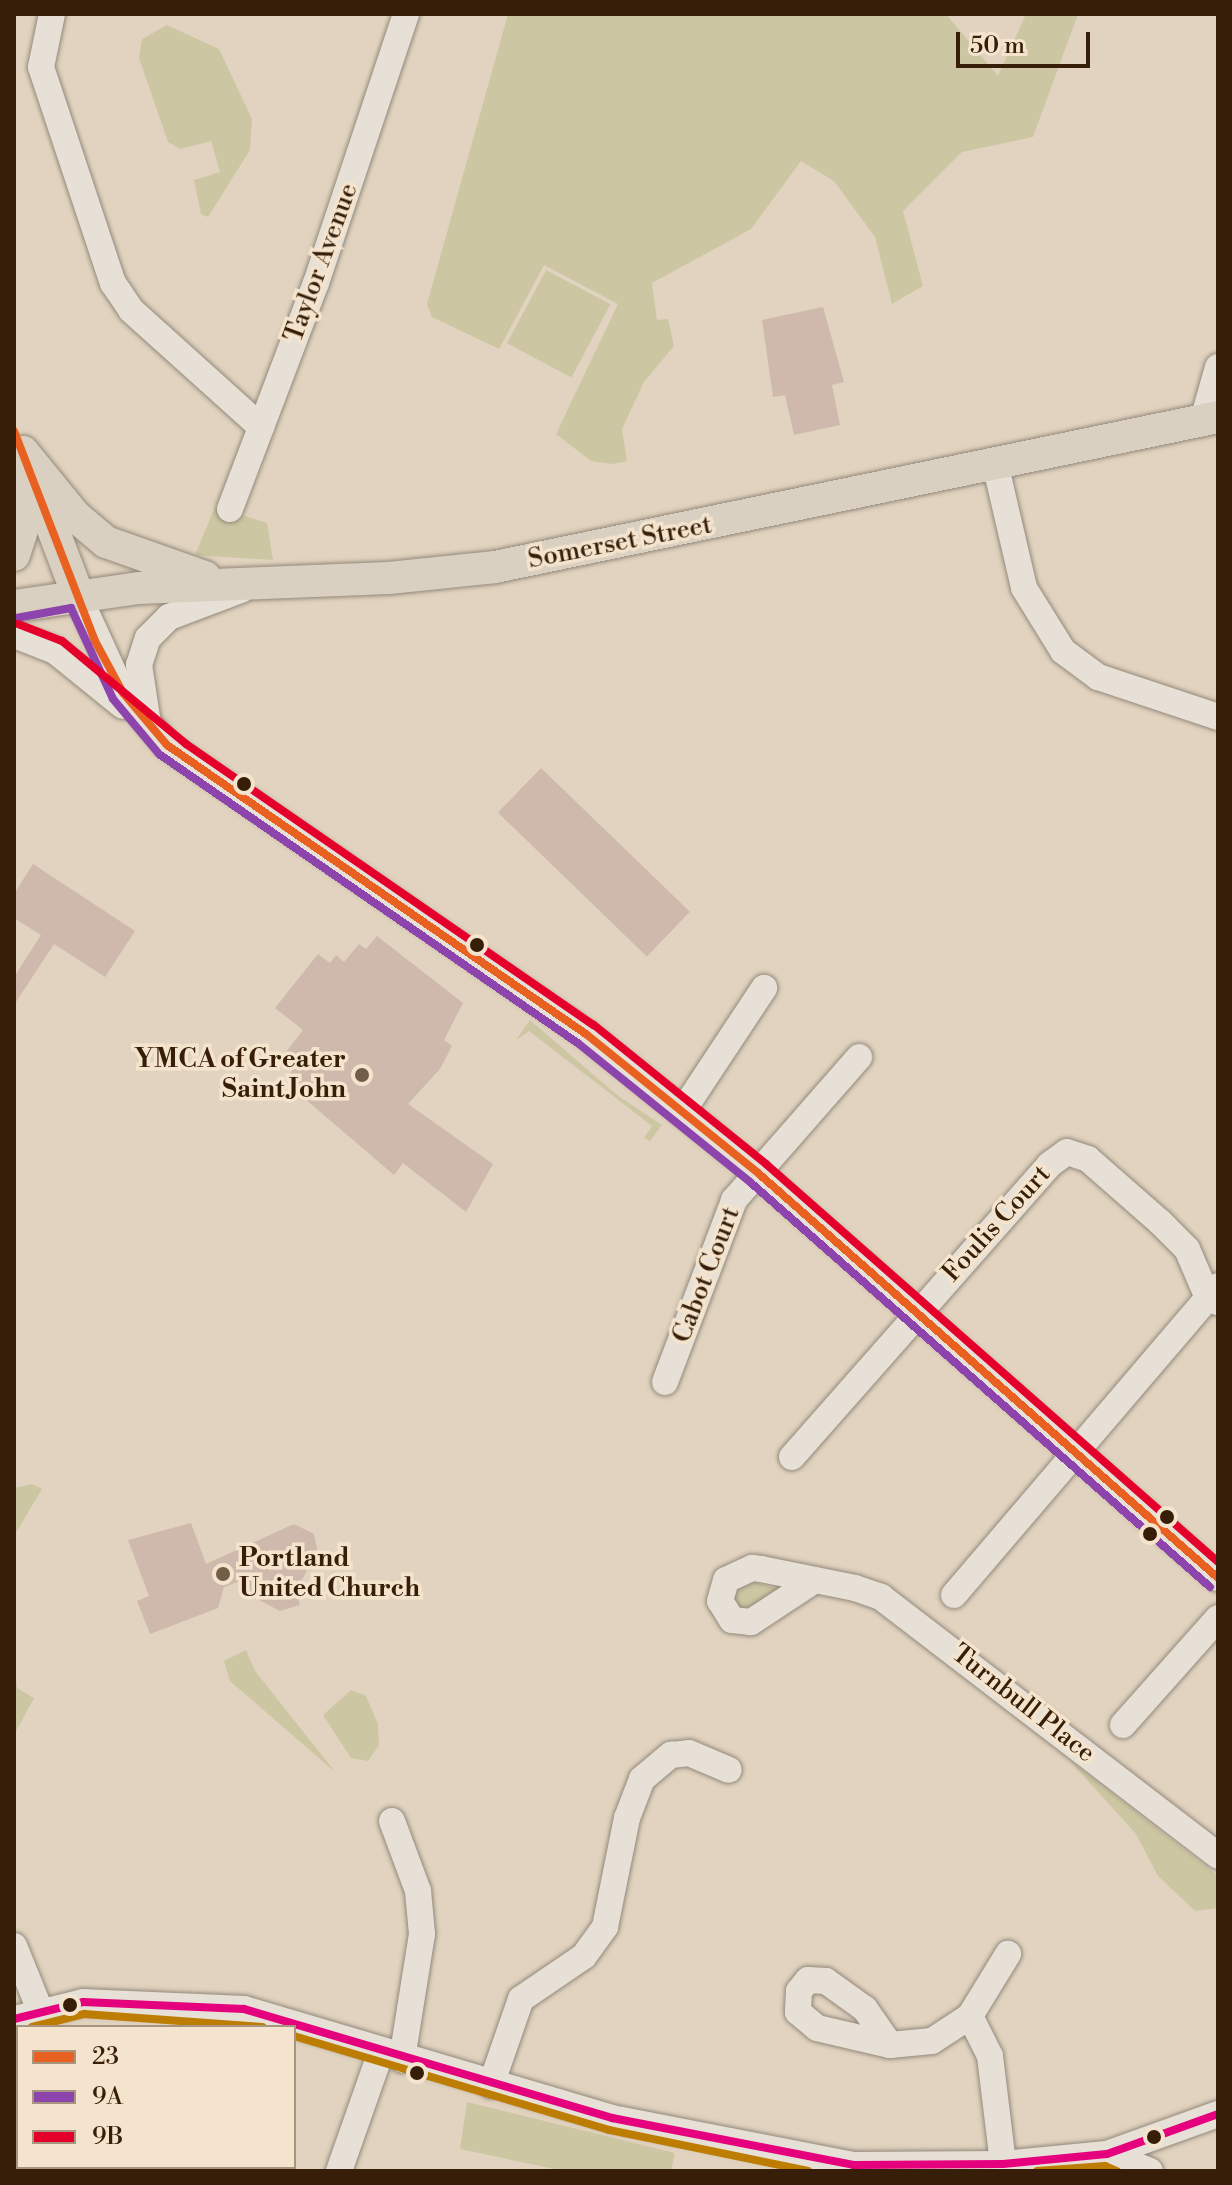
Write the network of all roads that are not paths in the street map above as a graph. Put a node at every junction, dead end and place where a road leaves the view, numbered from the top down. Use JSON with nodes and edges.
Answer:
{"nodes":[{"id":1,"x":52,"y":14,"type":"edge"},
{"id":2,"x":406,"y":14,"type":"edge"},
{"id":3,"x":1218,"y":367,"type":"edge"},
{"id":4,"x":1210,"y":418,"type":"edge"},
{"id":5,"x":261,"y":427,"type":"junction"},
{"id":6,"x":18,"y":442,"type":"edge"},
{"id":7,"x":995,"y":463,"type":"junction"},
{"id":8,"x":230,"y":509,"type":"dead end"},
{"id":9,"x":14,"y":555,"type":"edge"},
{"id":10,"x":260,"y":583,"type":"junction"},
{"id":11,"x":228,"y":584,"type":"junction"},
{"id":12,"x":78,"y":595,"type":"junction"},
{"id":13,"x":14,"y":606,"type":"edge"},
{"id":14,"x":14,"y":635,"type":"edge"},
{"id":15,"x":1218,"y":717,"type":"edge"},
{"id":16,"x":153,"y":732,"type":"junction"},
{"id":17,"x":764,"y":988,"type":"dead end"},
{"id":18,"x":859,"y":1057,"type":"dead end"},
{"id":19,"x":682,"y":1112,"type":"junction"},
{"id":20,"x":758,"y":1173,"type":"junction"},
{"id":21,"x":1215,"y":1295,"type":"edge"},
{"id":22,"x":918,"y":1314,"type":"junction"},
{"id":23,"x":665,"y":1382,"type":"dead end"},
{"id":24,"x":1076,"y":1453,"type":"junction"},
{"id":25,"x":792,"y":1457,"type":"dead end"},
{"id":26,"x":1218,"y":1578,"type":"edge"},
{"id":27,"x":815,"y":1580,"type":"dead end"},
{"id":28,"x":954,"y":1595,"type":"dead end"},
{"id":29,"x":1218,"y":1618,"type":"edge"},
{"id":30,"x":1123,"y":1725,"type":"dead end"},
{"id":31,"x":729,"y":1770,"type":"dead end"},
{"id":32,"x":392,"y":1821,"type":"dead end"},
{"id":33,"x":1218,"y":1856,"type":"edge"},
{"id":34,"x":14,"y":1946,"type":"edge"},
{"id":35,"x":1008,"y":1954,"type":"dead end"},
{"id":36,"x":40,"y":2010,"type":"junction"},
{"id":37,"x":970,"y":2016,"type":"junction"},
{"id":38,"x":14,"y":2019,"type":"edge"},
{"id":39,"x":295,"y":2025,"type":"edge"},
{"id":40,"x":296,"y":2025,"type":"edge"},
{"id":41,"x":890,"y":2045,"type":"dead end"},
{"id":42,"x":392,"y":2055,"type":"junction"},
{"id":43,"x":491,"y":2085,"type":"junction"},
{"id":44,"x":1218,"y":2114,"type":"edge"},
{"id":45,"x":1107,"y":2154,"type":"junction"},
{"id":46,"x":1003,"y":2164,"type":"junction"},
{"id":47,"x":1032,"y":2166,"type":"edge"},
{"id":48,"x":339,"y":2171,"type":"edge"},
{"id":49,"x":1150,"y":2171,"type":"edge"}],
"edges":[{"from":1,"to":5,"type":"street"},
{"from":2,"to":5,"type":"street","name":"Taylor Avenue"},
{"from":3,"to":4,"type":"street"},
{"from":4,"to":7,"type":"main road","name":"Somerset Street"},
{"from":5,"to":8,"type":"street","name":"Taylor Avenue"},
{"from":6,"to":9,"type":"main road"},
{"from":6,"to":11,"type":"main road"},
{"from":6,"to":12,"type":"main road"},
{"from":7,"to":10,"type":"main road","name":"Somerset Street"},
{"from":7,"to":15,"type":"street"},
{"from":10,"to":11,"type":"main road","name":"Somerset Street"},
{"from":10,"to":16,"type":"street"},
{"from":11,"to":12,"type":"main road","name":"Somerset Street"},
{"from":12,"to":13,"type":"main road","name":"Somerset Street"},
{"from":12,"to":16,"type":"street"},
{"from":14,"to":16,"type":"street"},
{"from":16,"to":19,"type":"street"},
{"from":17,"to":19,"type":"street"},
{"from":18,"to":20,"type":"street","name":"Cabot Court"},
{"from":19,"to":20,"type":"street"},
{"from":20,"to":22,"type":"street"},
{"from":20,"to":23,"type":"street","name":"Cabot Court"},
{"from":21,"to":22,"type":"street","name":"Foulis Court"},
{"from":21,"to":24,"type":"street"},
{"from":22,"to":24,"type":"street"},
{"from":22,"to":25,"type":"street"},
{"from":24,"to":26,"type":"street"},
{"from":24,"to":28,"type":"street"},
{"from":27,"to":33,"type":"street","name":"Turnbull Place"},
{"from":29,"to":30,"type":"street"},
{"from":31,"to":43,"type":"street"},
{"from":32,"to":42,"type":"street"},
{"from":34,"to":36,"type":"street"},
{"from":35,"to":37,"type":"street"},
{"from":36,"to":38,"type":"street"},
{"from":36,"to":39,"type":"street"},
{"from":37,"to":41,"type":"street"},
{"from":37,"to":46,"type":"street"},
{"from":40,"to":42,"type":"street"},
{"from":42,"to":43,"type":"street"},
{"from":42,"to":48,"type":"street"},
{"from":43,"to":46,"type":"street"},
{"from":44,"to":45,"type":"street"},
{"from":45,"to":47,"type":"street"},
{"from":45,"to":49,"type":"street"},
{"from":46,"to":47,"type":"street"}]}
